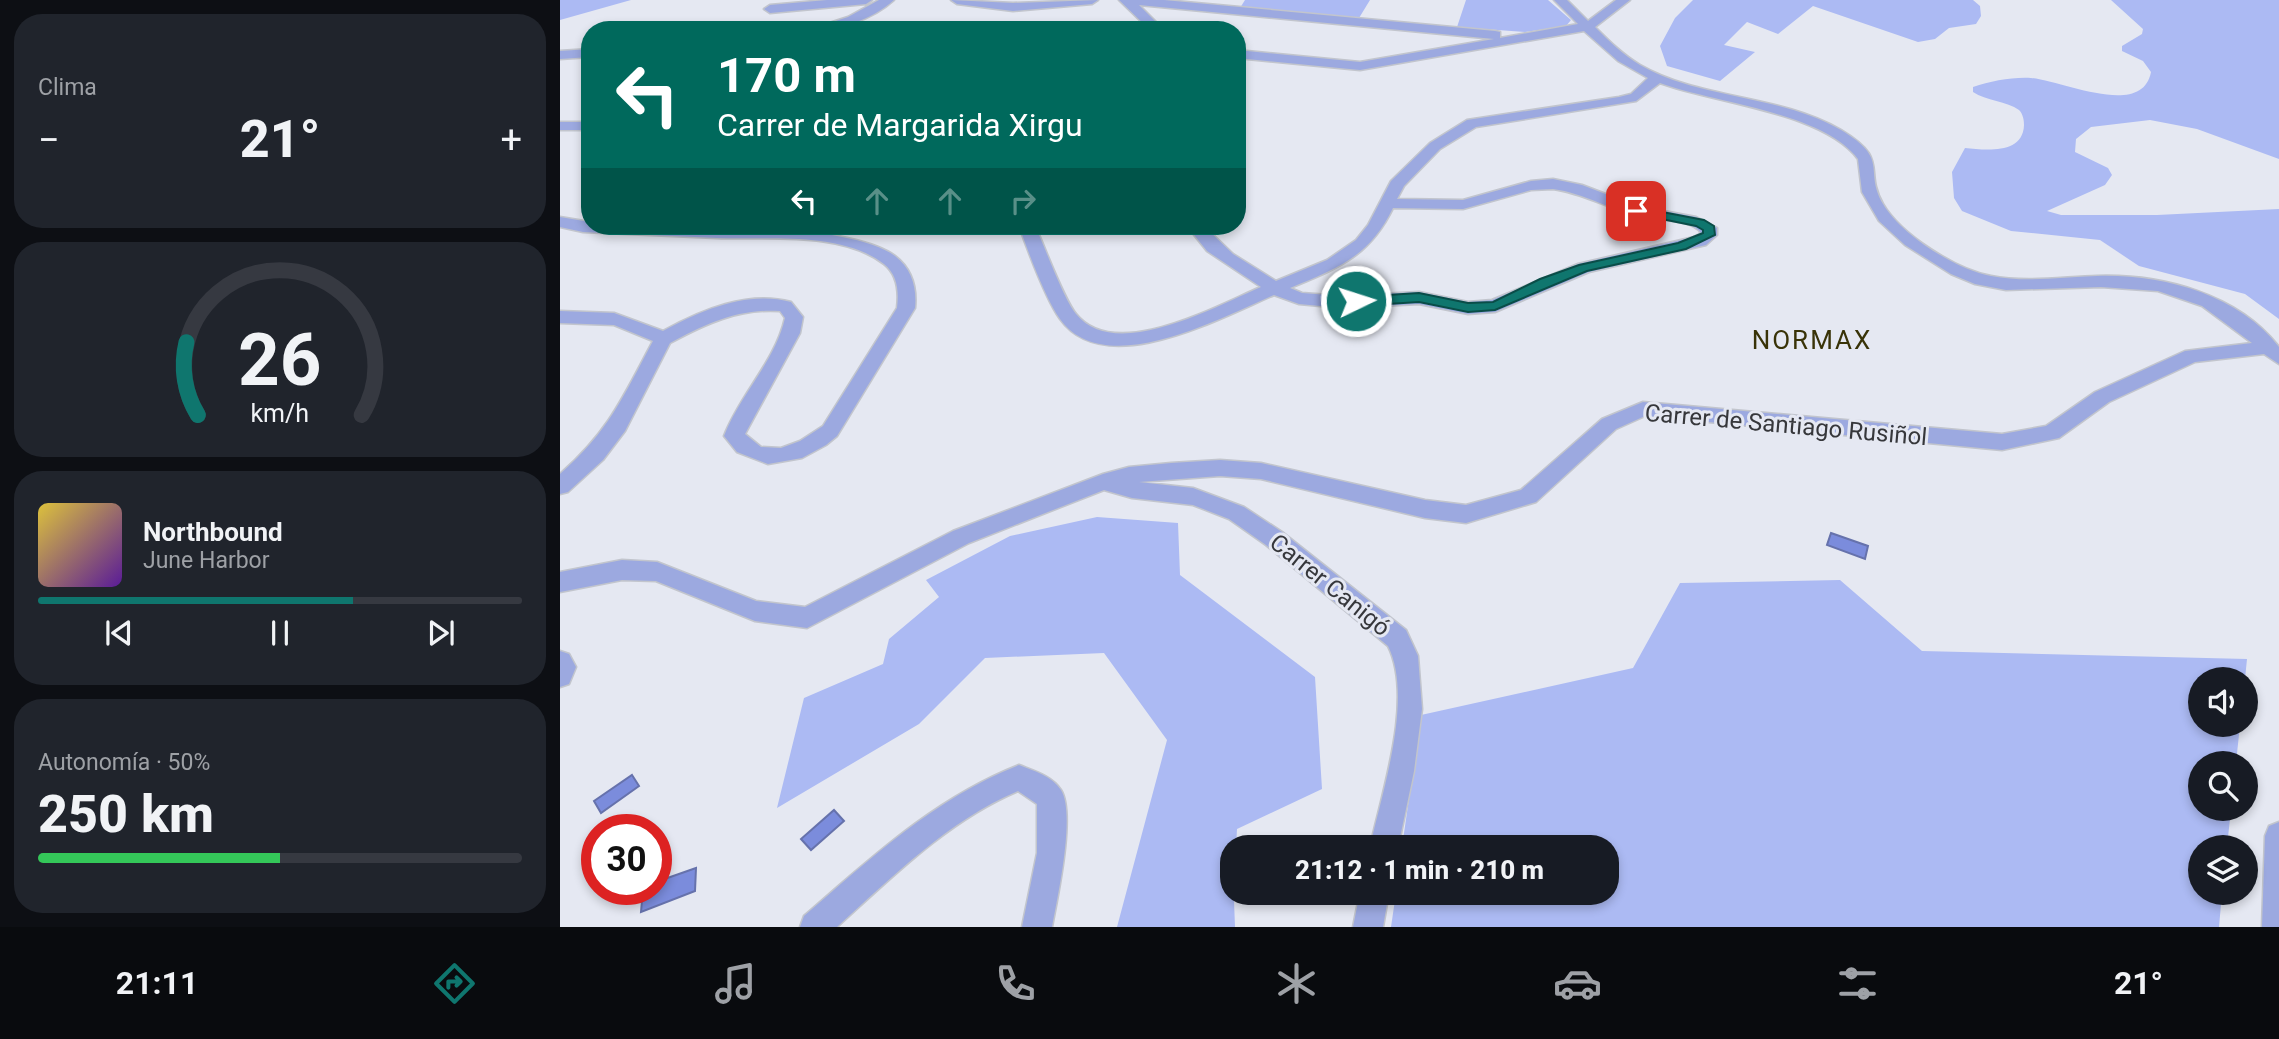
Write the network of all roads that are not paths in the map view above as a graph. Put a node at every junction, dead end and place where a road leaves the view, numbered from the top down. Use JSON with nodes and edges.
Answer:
{"nodes":[{"id":1,"x":866,"y":0,"type":"edge"},
{"id":2,"x":888,"y":0,"type":"edge"},
{"id":3,"x":957,"y":0,"type":"edge"},
{"id":4,"x":1092,"y":0,"type":"edge"},
{"id":5,"x":1127,"y":0,"type":"edge"},
{"id":6,"x":1560,"y":0,"type":"edge"},
{"id":7,"x":1624,"y":0,"type":"edge"},
{"id":8,"x":770,"y":9,"type":"dead end"},
{"id":9,"x":852,"y":20,"type":"joint"},
{"id":10,"x":848,"y":21,"type":"edge"},
{"id":11,"x":1149,"y":21,"type":"edge"},
{"id":12,"x":1589,"y":26,"type":"junction"},
{"id":13,"x":1521,"y":38,"type":"junction"},
{"id":14,"x":581,"y":53,"type":"edge"},
{"id":15,"x":560,"y":55,"type":"edge"},
{"id":16,"x":1246,"y":55,"type":"edge"},
{"id":17,"x":1658,"y":77,"type":"junction"},
{"id":18,"x":581,"y":126,"type":"edge"},
{"id":19,"x":560,"y":127,"type":"edge"},
{"id":20,"x":1388,"y":203,"type":"junction"},
{"id":21,"x":560,"y":222,"type":"edge"},
{"id":22,"x":581,"y":227,"type":"edge"},
{"id":23,"x":766,"y":235,"type":"edge"},
{"id":24,"x":1031,"y":235,"type":"edge"},
{"id":25,"x":1203,"y":235,"type":"edge"},
{"id":26,"x":1276,"y":289,"type":"junction"},
{"id":27,"x":560,"y":317,"type":"edge"},
{"id":28,"x":663,"y":339,"type":"junction"},
{"id":29,"x":2274,"y":353,"type":"edge"},
{"id":30,"x":1103,"y":482,"type":"junction"},
{"id":31,"x":560,"y":486,"type":"edge"},
{"id":32,"x":560,"y":582,"type":"edge"},
{"id":33,"x":560,"y":662,"type":"edge"},
{"id":34,"x":560,"y":676,"type":"edge"},
{"id":35,"x":1386,"y":835,"type":"edge"},
{"id":36,"x":2279,"y":836,"type":"edge"},
{"id":37,"x":1372,"y":905,"type":"edge"},
{"id":38,"x":815,"y":927,"type":"edge"},
{"id":39,"x":1037,"y":927,"type":"edge"},
{"id":40,"x":1368,"y":927,"type":"edge"},
{"id":41,"x":2277,"y":927,"type":"edge"}],
"edges":[{"from":1,"to":8,"type":"street"},
{"from":2,"to":9,"type":"street"},
{"from":3,"to":4,"type":"street"},
{"from":5,"to":11,"type":"street"},
{"from":5,"to":13,"type":"street"},
{"from":6,"to":12,"type":"street"},
{"from":7,"to":12,"type":"street"},
{"from":9,"to":10,"type":"street"},
{"from":12,"to":13,"type":"street"},
{"from":12,"to":17,"type":"street"},
{"from":13,"to":16,"type":"street"},
{"from":14,"to":15,"type":"street"},
{"from":17,"to":20,"type":"street"},
{"from":17,"to":29,"type":"street"},
{"from":18,"to":19,"type":"street"},
{"from":20,"to":26,"type":"street"},
{"from":20,"to":26,"type":"street"},
{"from":21,"to":22,"type":"street"},
{"from":23,"to":28,"type":"street"},
{"from":24,"to":26,"type":"street"},
{"from":25,"to":26,"type":"street"},
{"from":27,"to":28,"type":"street"},
{"from":28,"to":31,"type":"street"},
{"from":29,"to":30,"type":"street","name":"Carrer de Santiago Rusiñol"},
{"from":30,"to":32,"type":"street","name":"Carrer de Santiago Rusiñol"},
{"from":30,"to":35,"type":"street","name":"Carrer Canigó"},
{"from":33,"to":34,"type":"street"},
{"from":36,"to":41,"type":"street"},
{"from":37,"to":40,"type":"street"},
{"from":38,"to":39,"type":"street"}]}
